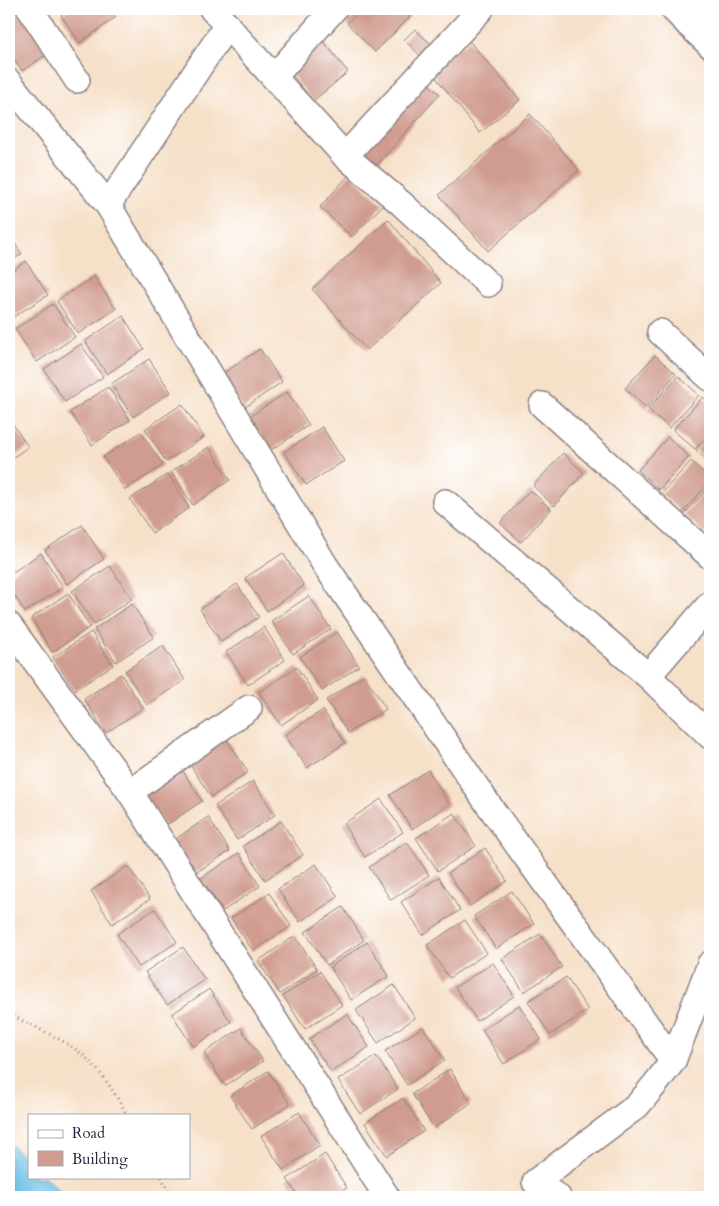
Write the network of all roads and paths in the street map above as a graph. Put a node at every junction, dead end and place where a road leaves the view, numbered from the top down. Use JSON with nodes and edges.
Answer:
{"nodes":[{"id":1,"x":30,"y":9,"type":"edge"},
{"id":2,"x":334,"y":9,"type":"edge"},
{"id":3,"x":481,"y":9,"type":"edge"},
{"id":4,"x":689,"y":14,"type":"edge"},
{"id":5,"x":220,"y":17,"type":"edge"},
{"id":6,"x":710,"y":45,"type":"edge"},
{"id":7,"x":274,"y":77,"type":"junction"},
{"id":8,"x":77,"y":80,"type":"dead end"},
{"id":9,"x":9,"y":82,"type":"edge"},
{"id":10,"x":345,"y":156,"type":"junction"},
{"id":11,"x":108,"y":205,"type":"junction"},
{"id":12,"x":488,"y":284,"type":"dead end"},
{"id":13,"x":660,"y":332,"type":"dead end"},
{"id":14,"x":710,"y":378,"type":"edge"},
{"id":15,"x":542,"y":405,"type":"dead end"},
{"id":16,"x":445,"y":502,"type":"dead end"},
{"id":17,"x":710,"y":556,"type":"edge"},
{"id":18,"x":710,"y":604,"type":"edge"},
{"id":19,"x":9,"y":625,"type":"edge"},
{"id":20,"x":648,"y":676,"type":"junction"},
{"id":21,"x":249,"y":708,"type":"dead end"},
{"id":22,"x":710,"y":736,"type":"edge"},
{"id":23,"x":130,"y":792,"type":"junction"},
{"id":24,"x":710,"y":964,"type":"edge"},
{"id":25,"x":9,"y":1014,"type":"edge"},
{"id":26,"x":673,"y":1061,"type":"junction"},
{"id":27,"x":125,"y":1114,"type":"edge"},
{"id":28,"x":162,"y":1178,"type":"edge"},
{"id":29,"x":172,"y":1197,"type":"edge"},
{"id":30,"x":387,"y":1197,"type":"edge"},
{"id":31,"x":558,"y":1197,"type":"edge"}],
"edges":[{"from":1,"to":8,"type":"street"},
{"from":2,"to":7,"type":"street"},
{"from":3,"to":10,"type":"street"},
{"from":4,"to":6,"type":"street"},
{"from":5,"to":7,"type":"street"},
{"from":5,"to":11,"type":"street"},
{"from":7,"to":10,"type":"street"},
{"from":9,"to":11,"type":"street"},
{"from":10,"to":12,"type":"street"},
{"from":11,"to":26,"type":"street"},
{"from":13,"to":14,"type":"street"},
{"from":15,"to":17,"type":"street"},
{"from":16,"to":20,"type":"street"},
{"from":18,"to":20,"type":"street"},
{"from":19,"to":23,"type":"street"},
{"from":20,"to":22,"type":"street"},
{"from":21,"to":23,"type":"street"},
{"from":23,"to":30,"type":"street"},
{"from":24,"to":26,"type":"street"},
{"from":25,"to":27,"type":"path"},
{"from":26,"to":31,"type":"street"},
{"from":28,"to":29,"type":"path"}]}
